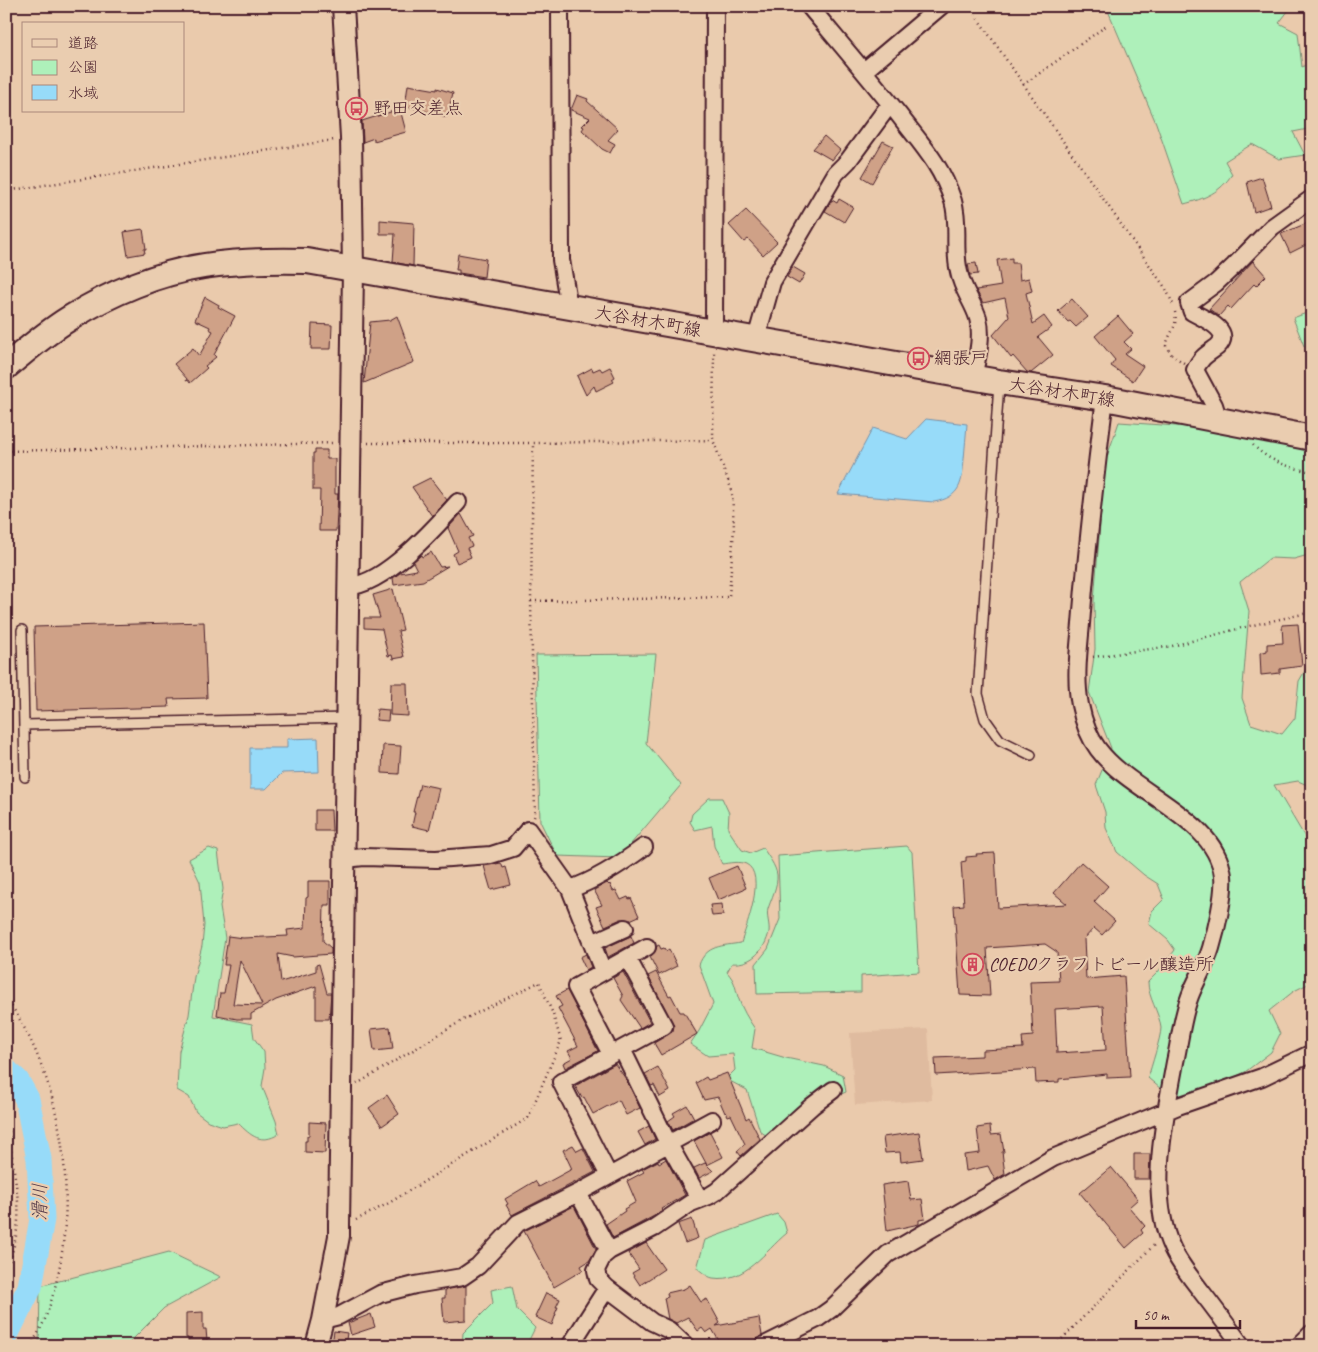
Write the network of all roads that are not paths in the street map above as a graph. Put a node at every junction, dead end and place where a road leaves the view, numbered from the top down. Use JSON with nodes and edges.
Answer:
{"nodes":[{"id":1,"x":342,"y":6,"type":"edge"},
{"id":2,"x":560,"y":6,"type":"edge"},
{"id":3,"x":715,"y":6,"type":"edge"},
{"id":4,"x":809,"y":6,"type":"edge"},
{"id":5,"x":942,"y":6,"type":"edge"},
{"id":6,"x":864,"y":72,"type":"junction"},
{"id":7,"x":890,"y":104,"type":"junction"},
{"id":8,"x":1311,"y":200,"type":"edge"},
{"id":9,"x":352,"y":270,"type":"junction"},
{"id":10,"x":569,"y":307,"type":"junction"},
{"id":11,"x":714,"y":332,"type":"junction"},
{"id":12,"x":756,"y":339,"type":"junction"},
{"id":13,"x":6,"y":367,"type":"edge"},
{"id":14,"x":973,"y":378,"type":"junction"},
{"id":15,"x":999,"y":382,"type":"junction"},
{"id":16,"x":1105,"y":398,"type":"junction"},
{"id":17,"x":1219,"y":421,"type":"junction"},
{"id":18,"x":1312,"y":438,"type":"edge"},
{"id":19,"x":458,"y":502,"type":"dead end"},
{"id":20,"x":349,"y":586,"type":"junction"},
{"id":21,"x":22,"y":630,"type":"dead end"},
{"id":22,"x":347,"y":718,"type":"junction"},
{"id":23,"x":24,"y":725,"type":"junction"},
{"id":24,"x":1030,"y":755,"type":"dead end"},
{"id":25,"x":25,"y":777,"type":"dead end"},
{"id":26,"x":644,"y":847,"type":"dead end"},
{"id":27,"x":345,"y":859,"type":"junction"},
{"id":28,"x":570,"y":889,"type":"junction"},
{"id":29,"x":625,"y":928,"type":"dead end"},
{"id":30,"x":592,"y":943,"type":"junction"},
{"id":31,"x":647,"y":947,"type":"dead end"},
{"id":32,"x":628,"y":959,"type":"junction"},
{"id":33,"x":604,"y":971,"type":"junction"},
{"id":34,"x":616,"y":1052,"type":"junction"},
{"id":35,"x":1312,"y":1053,"type":"edge"},
{"id":36,"x":833,"y":1090,"type":"dead end"},
{"id":37,"x":1166,"y":1111,"type":"junction"},
{"id":38,"x":712,"y":1120,"type":"dead end"},
{"id":39,"x":668,"y":1142,"type":"junction"},
{"id":40,"x":609,"y":1176,"type":"junction"},
{"id":41,"x":578,"y":1193,"type":"junction"},
{"id":42,"x":699,"y":1198,"type":"junction"},
{"id":43,"x":609,"y":1251,"type":"junction"},
{"id":44,"x":607,"y":1288,"type":"junction"},
{"id":45,"x":323,"y":1320,"type":"junction"},
{"id":46,"x":1312,"y":1333,"type":"edge"},
{"id":47,"x":316,"y":1346,"type":"edge"},
{"id":48,"x":570,"y":1346,"type":"edge"},
{"id":49,"x":686,"y":1346,"type":"edge"},
{"id":50,"x":763,"y":1346,"type":"edge"},
{"id":51,"x":1242,"y":1346,"type":"edge"},
{"id":52,"x":1299,"y":1346,"type":"edge"}],
"edges":[{"from":1,"to":9,"type":"street"},
{"from":2,"to":10,"type":"street"},
{"from":3,"to":11,"type":"street"},
{"from":4,"to":6,"type":"street"},
{"from":5,"to":6,"type":"street"},
{"from":6,"to":7,"type":"street"},
{"from":7,"to":12,"type":"street"},
{"from":7,"to":14,"type":"street"},
{"from":8,"to":17,"type":"street"},
{"from":9,"to":10,"type":"main road","name":"大谷材木町線"},
{"from":9,"to":13,"type":"main road","name":"大谷材木町線"},
{"from":9,"to":20,"type":"street"},
{"from":10,"to":11,"type":"main road","name":"大谷材木町線"},
{"from":11,"to":12,"type":"main road","name":"大谷材木町線"},
{"from":12,"to":14,"type":"main road","name":"大谷材木町線"},
{"from":14,"to":15,"type":"main road","name":"大谷材木町線"},
{"from":15,"to":16,"type":"main road","name":"大谷材木町線"},
{"from":15,"to":24,"type":"lane"},
{"from":16,"to":17,"type":"main road","name":"大谷材木町線"},
{"from":16,"to":37,"type":"street"},
{"from":17,"to":18,"type":"main road","name":"大谷材木町線"},
{"from":19,"to":20,"type":"street"},
{"from":20,"to":22,"type":"street"},
{"from":21,"to":23,"type":"lane"},
{"from":22,"to":23,"type":"lane"},
{"from":22,"to":27,"type":"street"},
{"from":23,"to":25,"type":"lane"},
{"from":26,"to":28,"type":"street"},
{"from":27,"to":28,"type":"street"},
{"from":27,"to":45,"type":"street"},
{"from":28,"to":30,"type":"street"},
{"from":29,"to":30,"type":"street"},
{"from":30,"to":33,"type":"street"},
{"from":31,"to":32,"type":"street"},
{"from":32,"to":33,"type":"street"},
{"from":32,"to":34,"type":"street"},
{"from":33,"to":34,"type":"street"},
{"from":34,"to":39,"type":"street"},
{"from":34,"to":40,"type":"street"},
{"from":35,"to":37,"type":"street"},
{"from":36,"to":42,"type":"street"},
{"from":37,"to":50,"type":"street"},
{"from":37,"to":51,"type":"street"},
{"from":38,"to":39,"type":"street"},
{"from":39,"to":40,"type":"street"},
{"from":39,"to":42,"type":"street"},
{"from":40,"to":41,"type":"street"},
{"from":41,"to":43,"type":"street"},
{"from":41,"to":45,"type":"street"},
{"from":42,"to":43,"type":"street"},
{"from":43,"to":44,"type":"street"},
{"from":44,"to":48,"type":"street"},
{"from":44,"to":49,"type":"street"},
{"from":45,"to":47,"type":"street"},
{"from":46,"to":52,"type":"street"}]}
